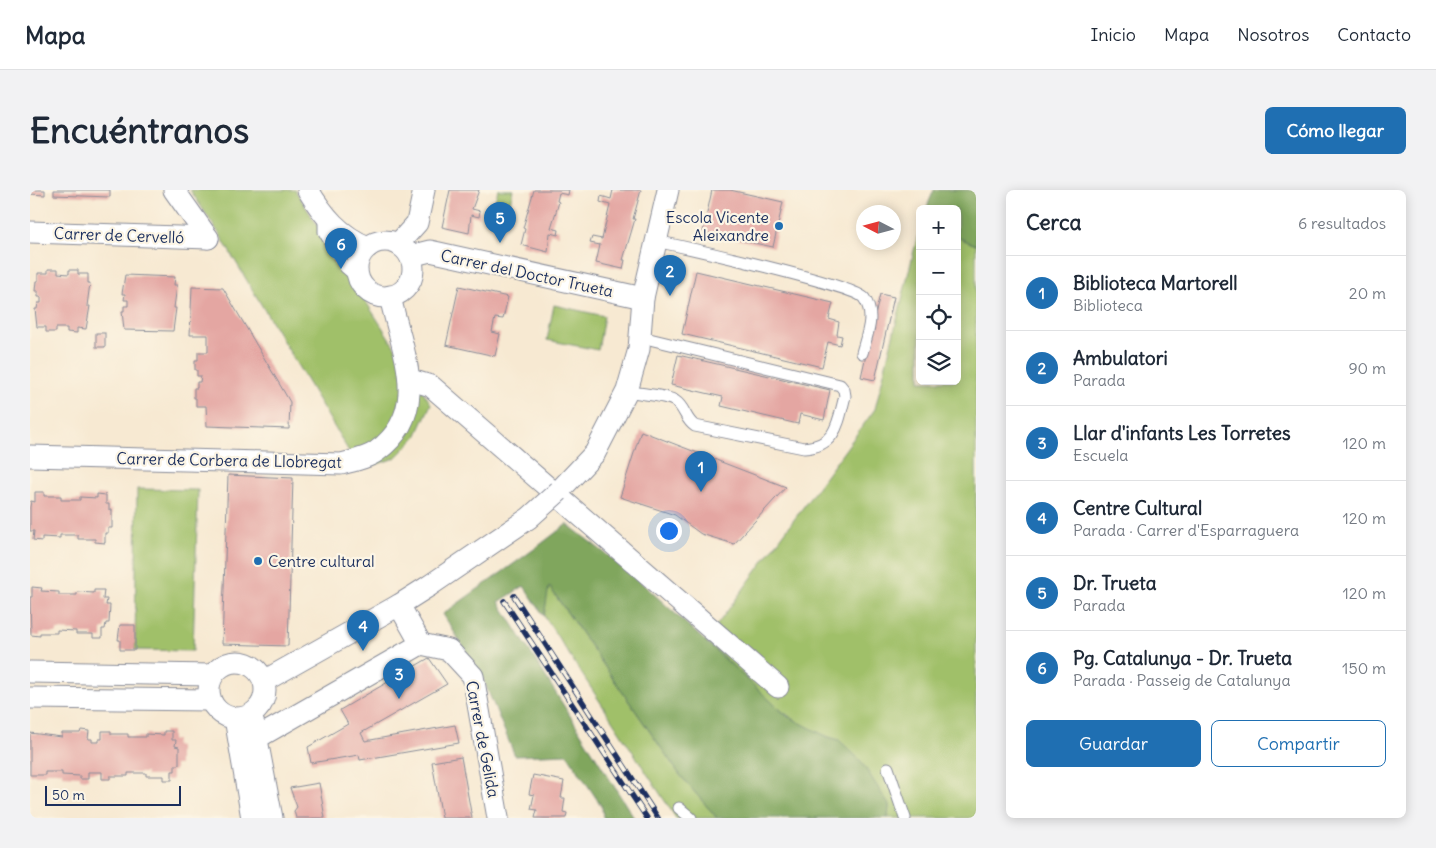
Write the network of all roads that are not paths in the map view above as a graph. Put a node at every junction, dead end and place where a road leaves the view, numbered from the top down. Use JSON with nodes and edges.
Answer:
{"nodes":[{"id":1,"x":174,"y":190,"type":"edge"},
{"id":2,"x":308,"y":190,"type":"edge"},
{"id":3,"x":424,"y":190,"type":"edge"},
{"id":4,"x":668,"y":190,"type":"edge"},
{"id":5,"x":324,"y":216,"type":"junction"},
{"id":6,"x":30,"y":232,"type":"edge"},
{"id":7,"x":656,"y":240,"type":"junction"},
{"id":8,"x":368,"y":246,"type":"junction"},
{"id":9,"x":404,"y":250,"type":"junction"},
{"id":10,"x":360,"y":280,"type":"junction"},
{"id":11,"x":390,"y":296,"type":"junction"},
{"id":12,"x":643,"y":298,"type":"junction"},
{"id":13,"x":640,"y":337,"type":"junction"},
{"id":14,"x":862,"y":353,"type":"dead end"},
{"id":15,"x":410,"y":380,"type":"junction"},
{"id":16,"x":627,"y":392,"type":"junction"},
{"id":17,"x":30,"y":456,"type":"edge"},
{"id":18,"x":399,"y":605,"type":"junction"},
{"id":19,"x":422,"y":644,"type":"junction"},
{"id":20,"x":30,"y":672,"type":"edge"},
{"id":21,"x":212,"y":675,"type":"junction"},
{"id":22,"x":264,"y":681,"type":"junction"},
{"id":23,"x":778,"y":687,"type":"dead end"},
{"id":24,"x":30,"y":698,"type":"edge"},
{"id":25,"x":210,"y":700,"type":"junction"},
{"id":26,"x":243,"y":716,"type":"junction"},
{"id":27,"x":258,"y":738,"type":"junction"},
{"id":28,"x":888,"y":768,"type":"dead end"},
{"id":29,"x":678,"y":808,"type":"dead end"},
{"id":30,"x":252,"y":818,"type":"edge"},
{"id":31,"x":272,"y":818,"type":"edge"},
{"id":32,"x":498,"y":818,"type":"edge"},
{"id":33,"x":692,"y":818,"type":"edge"},
{"id":34,"x":905,"y":818,"type":"edge"}],
"edges":[{"from":1,"to":6,"type":"street","name":"Carrer de Cervelló"},
{"from":2,"to":5,"type":"street"},
{"from":3,"to":9,"type":"street"},
{"from":4,"to":7,"type":"street"},
{"from":5,"to":8,"type":"street"},
{"from":5,"to":10,"type":"lane"},
{"from":7,"to":12,"type":"street"},
{"from":7,"to":14,"type":"lane"},
{"from":8,"to":9,"type":"street"},
{"from":8,"to":10,"type":"street"},
{"from":9,"to":11,"type":"street"},
{"from":9,"to":12,"type":"street","name":"Carrer del Doctor Trueta"},
{"from":10,"to":11,"type":"street"},
{"from":11,"to":15,"type":"street","name":"Carrer de Corbera de Llobregat"},
{"from":12,"to":13,"type":"street"},
{"from":13,"to":16,"type":"street"},
{"from":13,"to":16,"type":"lane"},
{"from":15,"to":17,"type":"street","name":"Carrer de Corbera de Llobregat"},
{"from":15,"to":23,"type":"street"},
{"from":16,"to":18,"type":"street","bridge":true},
{"from":18,"to":19,"type":"street"},
{"from":18,"to":22,"type":"street"},
{"from":19,"to":27,"type":"street"},
{"from":19,"to":32,"type":"street","name":"Carrer de Gelida"},
{"from":20,"to":21,"type":"street"},
{"from":21,"to":22,"type":"street"},
{"from":21,"to":25,"type":"street"},
{"from":22,"to":26,"type":"street"},
{"from":24,"to":25,"type":"street"},
{"from":25,"to":26,"type":"street"},
{"from":26,"to":27,"type":"street"},
{"from":26,"to":30,"type":"street"},
{"from":27,"to":31,"type":"street"},
{"from":28,"to":34,"type":"lane"},
{"from":29,"to":33,"type":"lane"}]}
